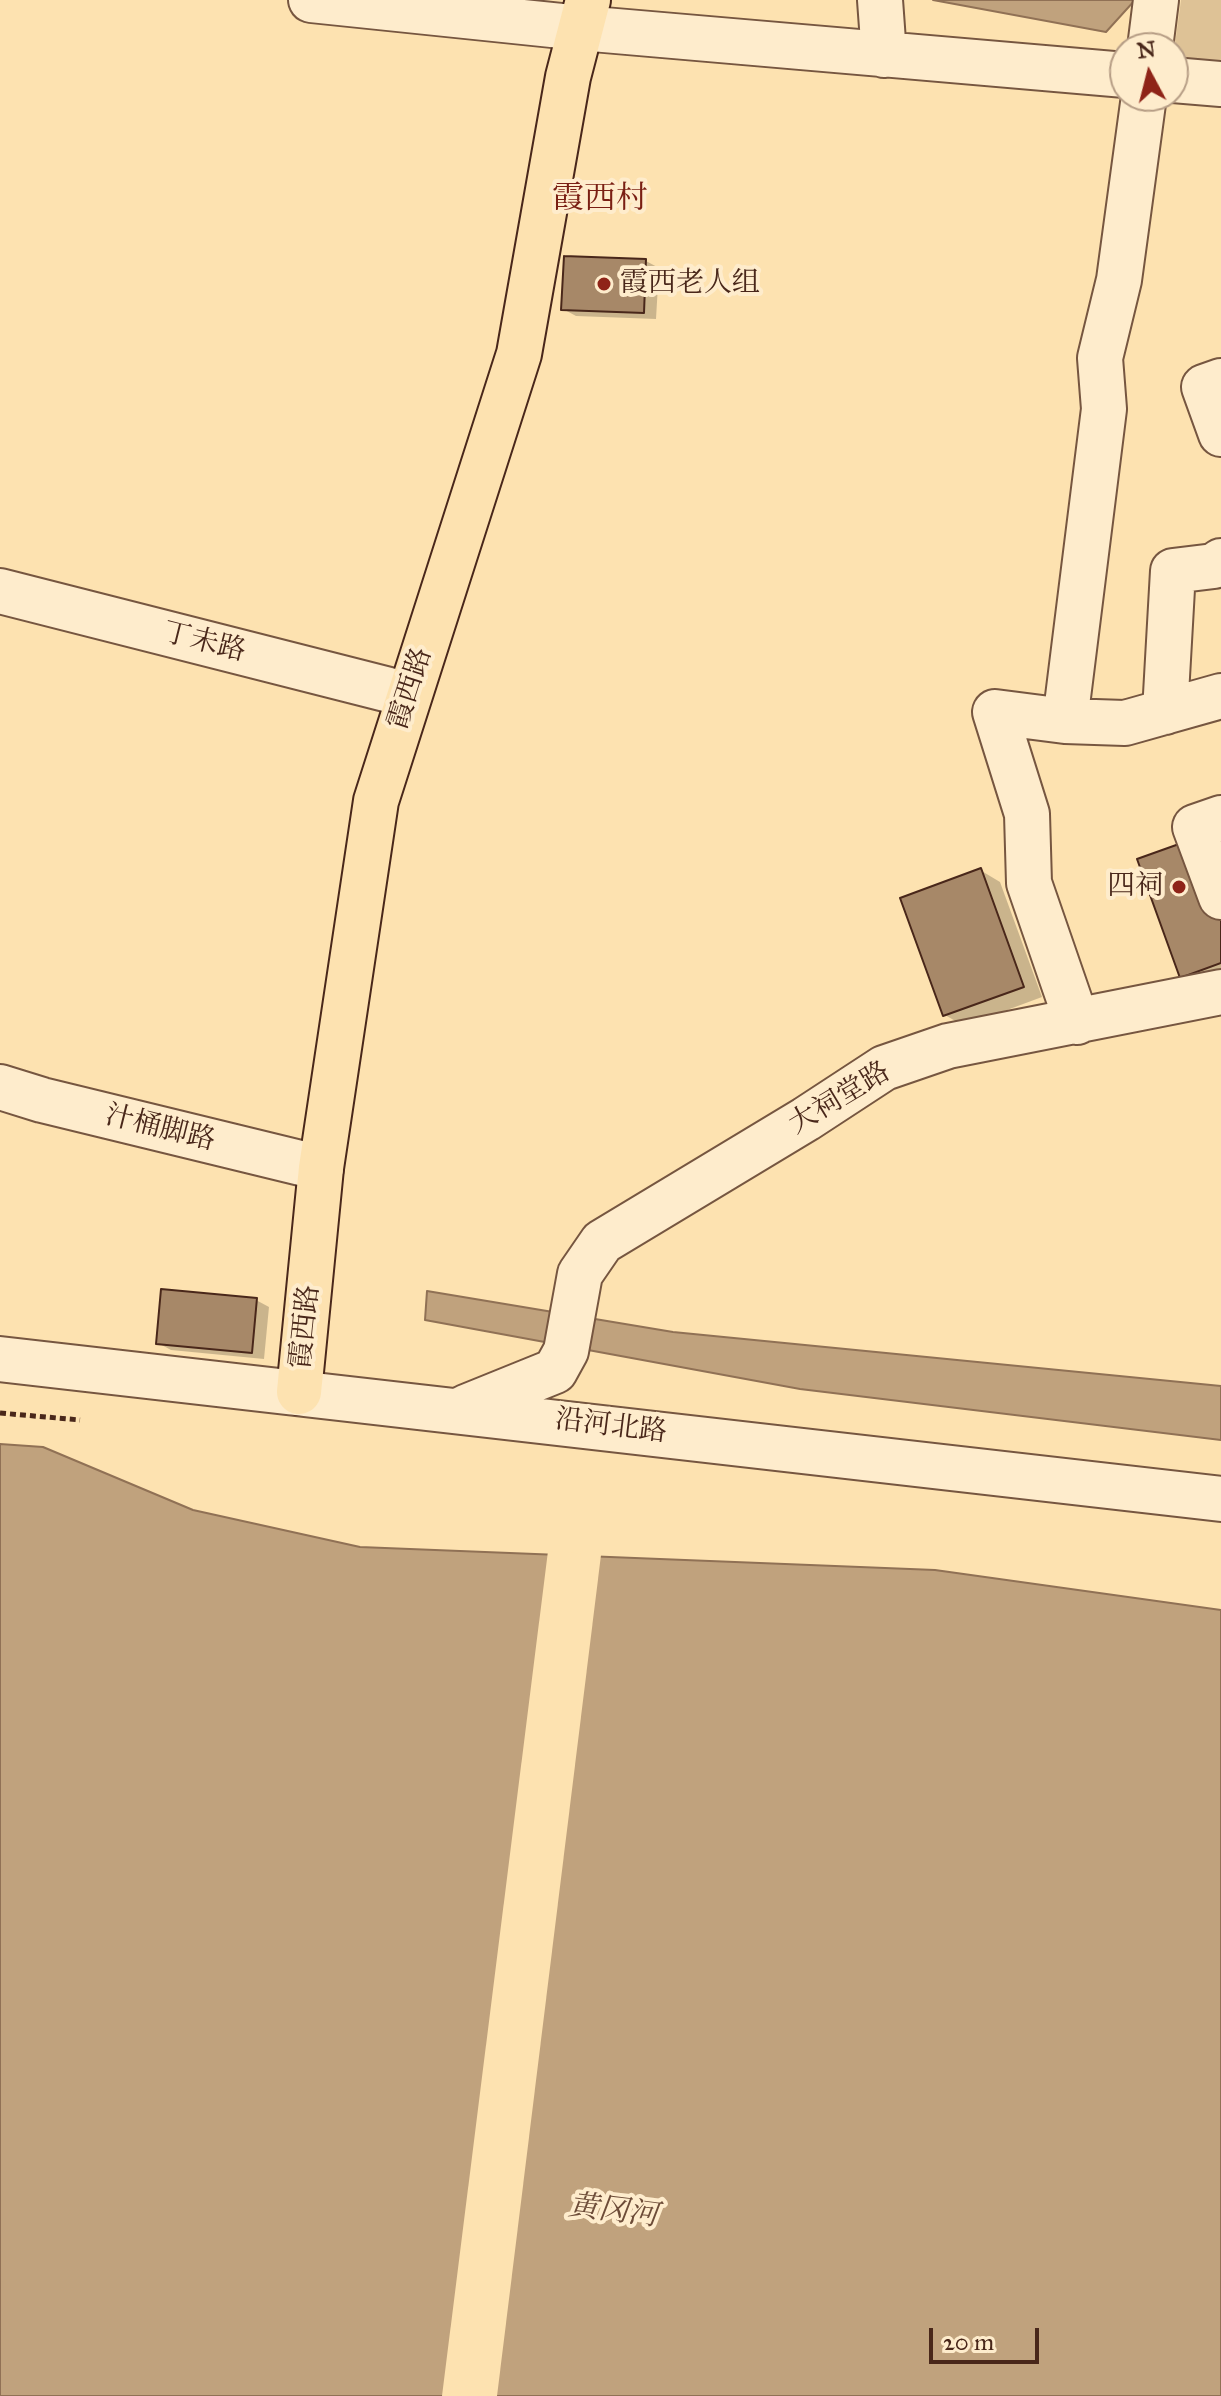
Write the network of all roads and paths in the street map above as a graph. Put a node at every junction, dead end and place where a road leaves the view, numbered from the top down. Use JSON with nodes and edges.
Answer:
{"nodes":[{"id":1,"x":311,"y":0,"type":"edge"},
{"id":2,"x":880,"y":0,"type":"edge"},
{"id":3,"x":1156,"y":0,"type":"edge"},
{"id":4,"x":584,"y":14,"type":"edge"},
{"id":5,"x":1152,"y":32,"type":"edge"},
{"id":6,"x":884,"y":55,"type":"junction"},
{"id":7,"x":1109,"y":74,"type":"edge"},
{"id":8,"x":1189,"y":81,"type":"edge"},
{"id":9,"x":1221,"y":84,"type":"edge"},
{"id":10,"x":1142,"y":112,"type":"edge"},
{"id":11,"x":1221,"y":381,"type":"edge"},
{"id":12,"x":1221,"y":434,"type":"edge"},
{"id":13,"x":1221,"y":561,"type":"edge"},
{"id":14,"x":0,"y":591,"type":"edge"},
{"id":15,"x":409,"y":695,"type":"junction"},
{"id":16,"x":1221,"y":696,"type":"edge"},
{"id":17,"x":1165,"y":712,"type":"junction"},
{"id":18,"x":1065,"y":721,"type":"junction"},
{"id":19,"x":1221,"y":818,"type":"edge"},
{"id":20,"x":1221,"y":897,"type":"edge"},
{"id":21,"x":1221,"y":992,"type":"edge"},
{"id":22,"x":1077,"y":1022,"type":"junction"},
{"id":23,"x":0,"y":1087,"type":"edge"},
{"id":24,"x":321,"y":1168,"type":"junction"},
{"id":25,"x":0,"y":1359,"type":"edge"},
{"id":26,"x":299,"y":1392,"type":"junction"},
{"id":27,"x":459,"y":1409,"type":"junction"},
{"id":28,"x":0,"y":1413,"type":"edge"},
{"id":29,"x":80,"y":1420,"type":"dead end"},
{"id":30,"x":1221,"y":1499,"type":"edge"}],
"edges":[{"from":1,"to":4,"type":"street"},
{"from":2,"to":6,"type":"street"},
{"from":3,"to":5,"type":"street"},
{"from":4,"to":6,"type":"street"},
{"from":4,"to":15,"type":"main road","name":"霞西路"},
{"from":6,"to":7,"type":"street"},
{"from":8,"to":9,"type":"street"},
{"from":10,"to":18,"type":"street"},
{"from":11,"to":12,"type":"street"},
{"from":13,"to":17,"type":"street"},
{"from":14,"to":15,"type":"street","name":"丁未路"},
{"from":15,"to":24,"type":"main road","name":"霞西路"},
{"from":16,"to":17,"type":"street"},
{"from":17,"to":18,"type":"street"},
{"from":18,"to":22,"type":"street"},
{"from":19,"to":20,"type":"street"},
{"from":21,"to":22,"type":"street","name":"大祠堂路"},
{"from":22,"to":27,"type":"street","name":"大祠堂路"},
{"from":23,"to":24,"type":"street","name":"汁桶脚路"},
{"from":24,"to":26,"type":"main road","name":"霞西路"},
{"from":25,"to":26,"type":"street","name":"沿河北路"},
{"from":26,"to":27,"type":"street","name":"沿河北路"},
{"from":27,"to":30,"type":"street","name":"沿河北路"},
{"from":28,"to":29,"type":"path"}]}
